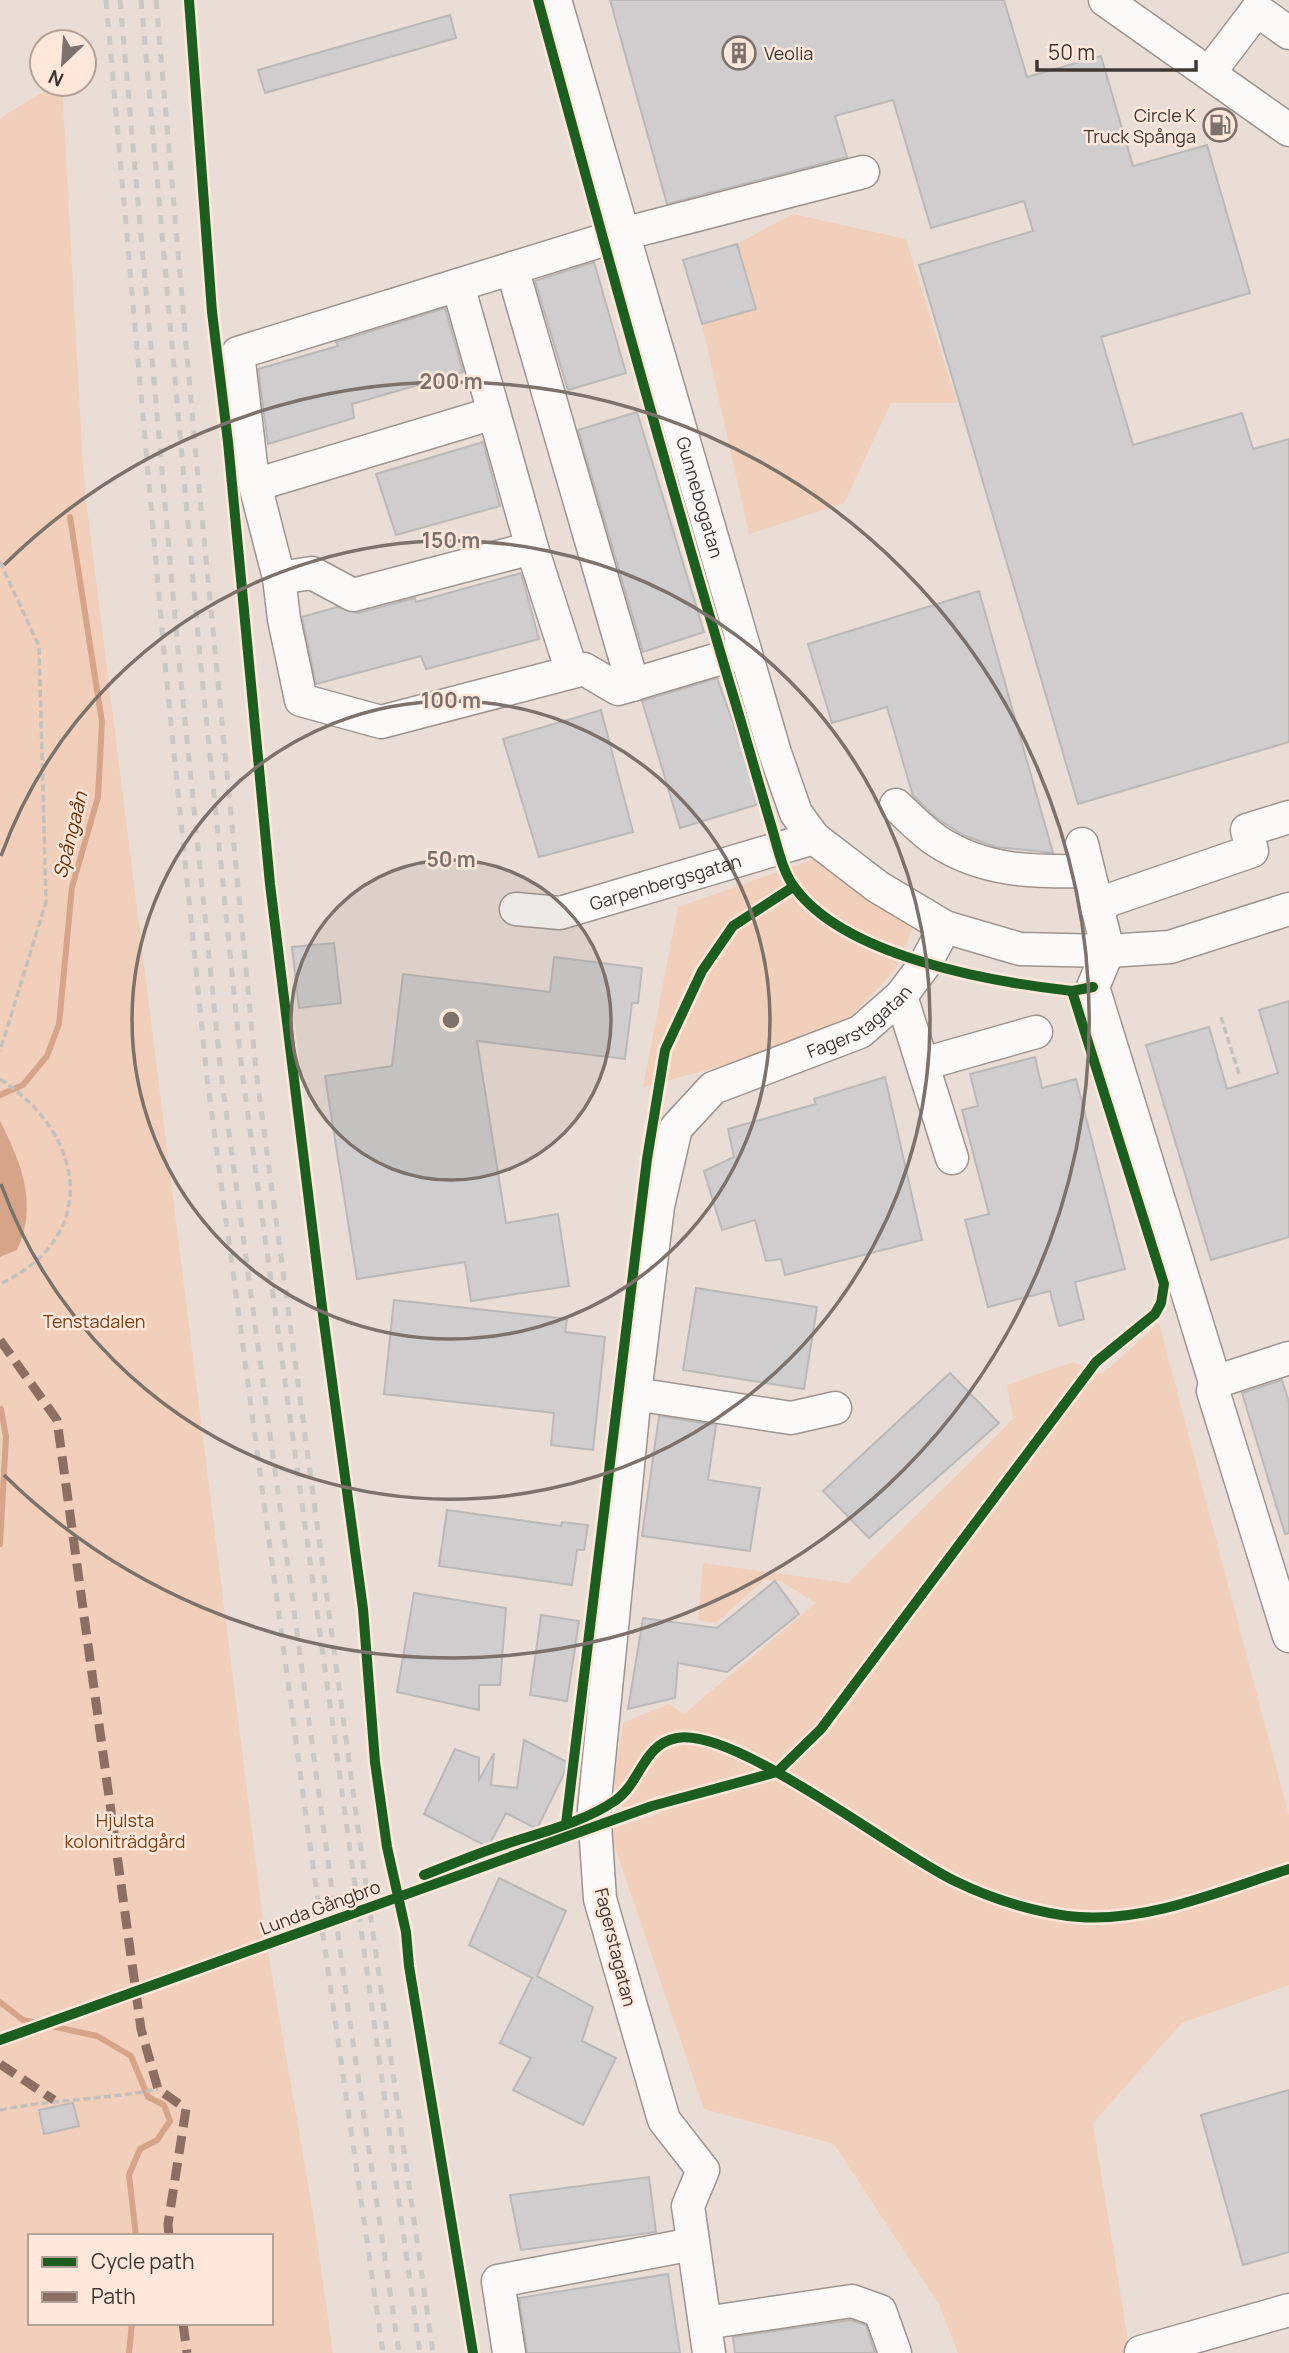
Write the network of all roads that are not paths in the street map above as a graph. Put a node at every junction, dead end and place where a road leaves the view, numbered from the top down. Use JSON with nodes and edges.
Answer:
{"nodes":[{"id":1,"x":555,"y":0,"type":"edge"},
{"id":2,"x":1105,"y":0,"type":"edge"},
{"id":3,"x":1289,"y":33,"type":"edge"},
{"id":4,"x":1209,"y":73,"type":"junction"},
{"id":5,"x":1289,"y":130,"type":"edge"},
{"id":6,"x":863,"y":172,"type":"dead end"},
{"id":7,"x":623,"y":234,"type":"junction"},
{"id":8,"x":512,"y":268,"type":"junction"},
{"id":9,"x":458,"y":285,"type":"junction"},
{"id":10,"x":494,"y":413,"type":"junction"},
{"id":11,"x":255,"y":485,"type":"junction"},
{"id":12,"x":532,"y":548,"type":"junction"},
{"id":13,"x":279,"y":578,"type":"junction"},
{"id":14,"x":745,"y":651,"type":"junction"},
{"id":15,"x":572,"y":672,"type":"junction"},
{"id":16,"x":633,"y":685,"type":"junction"},
{"id":17,"x":896,"y":805,"type":"dead end"},
{"id":18,"x":1289,"y":817,"type":"edge"},
{"id":19,"x":814,"y":838,"type":"junction"},
{"id":20,"x":1095,"y":905,"type":"junction"},
{"id":21,"x":516,"y":909,"type":"dead end"},
{"id":22,"x":1289,"y":909,"type":"edge"},
{"id":23,"x":945,"y":926,"type":"junction"},
{"id":24,"x":1108,"y":951,"type":"junction"},
{"id":25,"x":901,"y":996,"type":"junction"},
{"id":26,"x":1036,"y":1032,"type":"dead end"},
{"id":27,"x":923,"y":1064,"type":"junction"},
{"id":28,"x":952,"y":1158,"type":"dead end"},
{"id":29,"x":1289,"y":1358,"type":"edge"},
{"id":30,"x":1215,"y":1382,"type":"junction"},
{"id":31,"x":635,"y":1394,"type":"junction"},
{"id":32,"x":835,"y":1408,"type":"dead end"},
{"id":33,"x":1289,"y":1636,"type":"edge"},
{"id":34,"x":693,"y":2244,"type":"junction"},
{"id":35,"x":1289,"y":2310,"type":"edge"},
{"id":36,"x":707,"y":2338,"type":"edge"},
{"id":37,"x":1141,"y":2352,"type":"edge"},
{"id":38,"x":509,"y":2353,"type":"edge"},
{"id":39,"x":895,"y":2353,"type":"edge"}],
"edges":[{"from":1,"to":7,"type":"street","name":"Gunnebogatan"},
{"from":2,"to":4,"type":"street"},
{"from":3,"to":4,"type":"street"},
{"from":4,"to":5,"type":"street"},
{"from":6,"to":7,"type":"street"},
{"from":7,"to":8,"type":"street"},
{"from":7,"to":14,"type":"street","name":"Gunnebogatan"},
{"from":8,"to":9,"type":"street"},
{"from":8,"to":16,"type":"street"},
{"from":9,"to":10,"type":"street"},
{"from":9,"to":11,"type":"street"},
{"from":10,"to":11,"type":"street"},
{"from":10,"to":12,"type":"street"},
{"from":11,"to":13,"type":"street"},
{"from":12,"to":13,"type":"street"},
{"from":12,"to":15,"type":"street"},
{"from":13,"to":15,"type":"street"},
{"from":14,"to":16,"type":"street"},
{"from":14,"to":19,"type":"street","name":"Gunnebogatan"},
{"from":15,"to":16,"type":"street"},
{"from":17,"to":20,"type":"street"},
{"from":18,"to":20,"type":"street"},
{"from":19,"to":21,"type":"street","name":"Garpenbergsgatan"},
{"from":19,"to":23,"type":"street","name":"Gunnebogatan"},
{"from":20,"to":24,"type":"street"},
{"from":22,"to":24,"type":"street"},
{"from":23,"to":24,"type":"street"},
{"from":23,"to":25,"type":"street","name":"Fagerstagatan"},
{"from":24,"to":30,"type":"street"},
{"from":25,"to":27,"type":"street"},
{"from":25,"to":31,"type":"street","name":"Fagerstagatan"},
{"from":26,"to":27,"type":"street"},
{"from":27,"to":28,"type":"street"},
{"from":29,"to":30,"type":"street"},
{"from":30,"to":33,"type":"street"},
{"from":31,"to":32,"type":"street"},
{"from":31,"to":34,"type":"street","name":"Fagerstagatan"},
{"from":34,"to":36,"type":"street","name":"Fagerstagatan"},
{"from":34,"to":38,"type":"street"},
{"from":35,"to":37,"type":"street"},
{"from":36,"to":39,"type":"street"}]}
